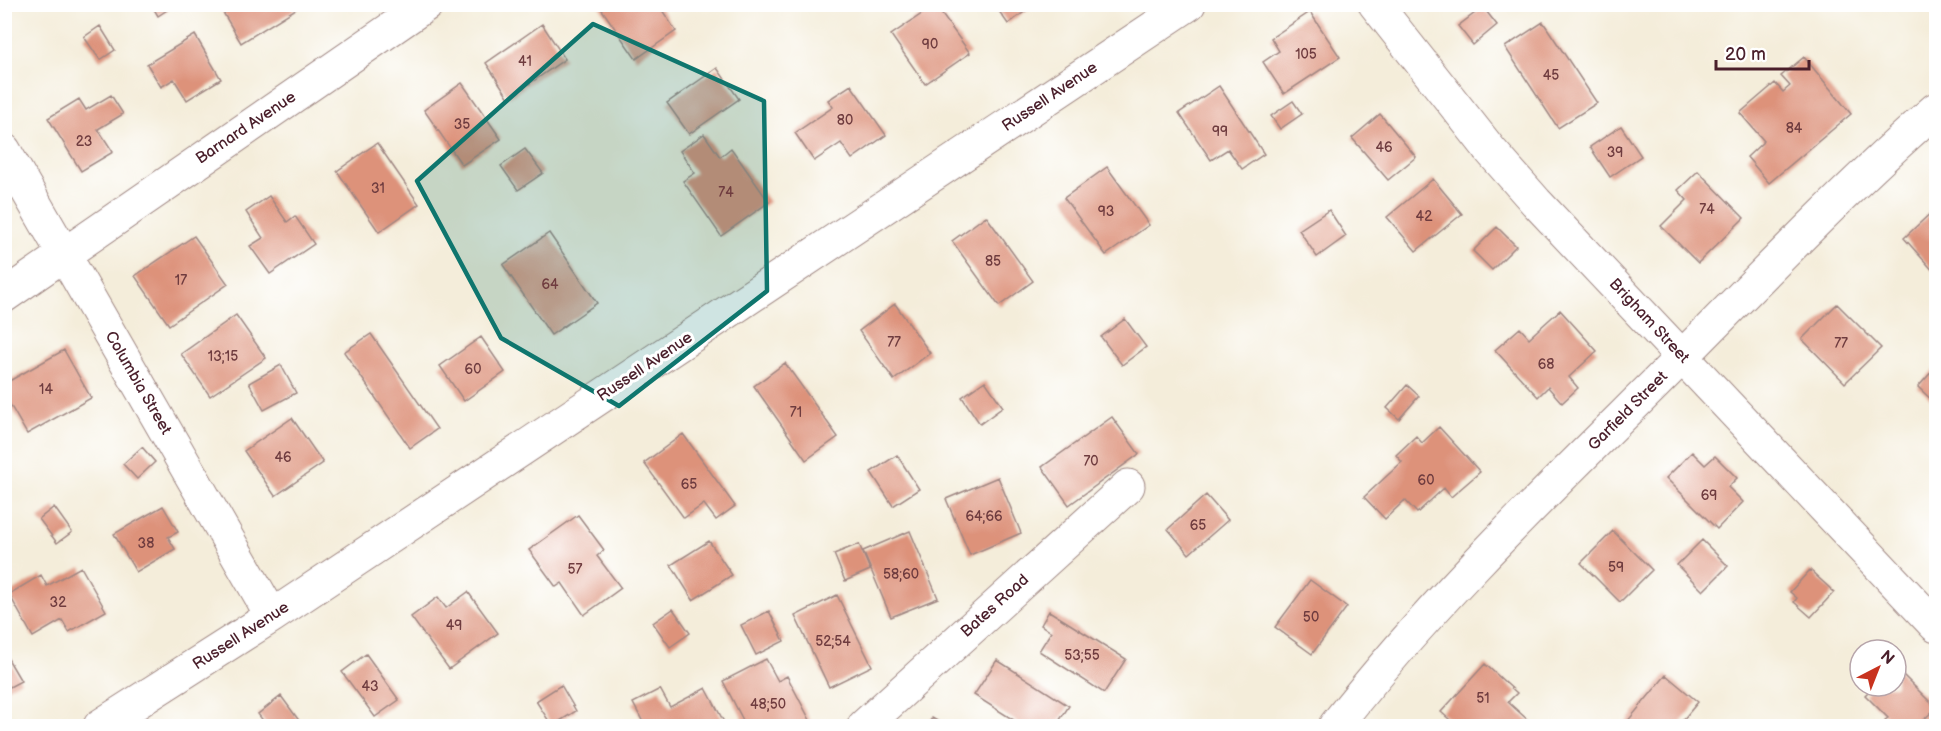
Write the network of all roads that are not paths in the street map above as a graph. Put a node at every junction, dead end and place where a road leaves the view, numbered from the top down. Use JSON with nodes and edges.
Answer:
{"nodes":[{"id":1,"x":427,"y":4,"type":"edge"},
{"id":2,"x":1188,"y":4,"type":"edge"},
{"id":3,"x":1375,"y":4,"type":"edge"},
{"id":4,"x":1936,"y":109,"type":"edge"},
{"id":5,"x":4,"y":150,"type":"edge"},
{"id":6,"x":65,"y":253,"type":"junction"},
{"id":7,"x":4,"y":296,"type":"edge"},
{"id":8,"x":1682,"y":356,"type":"junction"},
{"id":9,"x":1128,"y":486,"type":"dead end"},
{"id":10,"x":272,"y":616,"type":"junction"},
{"id":11,"x":1936,"y":626,"type":"edge"},
{"id":12,"x":100,"y":726,"type":"edge"},
{"id":13,"x":864,"y":726,"type":"edge"},
{"id":14,"x":1335,"y":726,"type":"edge"}],
"edges":[{"from":1,"to":6,"type":"street","name":"Barnard Avenue"},
{"from":2,"to":10,"type":"street","name":"Russell Avenue"},
{"from":3,"to":8,"type":"street","name":"Brigham Street"},
{"from":4,"to":8,"type":"street","name":"Garfield Street"},
{"from":5,"to":6,"type":"street","name":"Columbia Street"},
{"from":6,"to":7,"type":"street","name":"Barnard Avenue"},
{"from":6,"to":10,"type":"street","name":"Columbia Street"},
{"from":8,"to":11,"type":"street","name":"Brigham Street"},
{"from":8,"to":14,"type":"street","name":"Garfield Street"},
{"from":9,"to":13,"type":"street","name":"Bates Road"},
{"from":10,"to":12,"type":"street","name":"Russell Avenue"}]}
